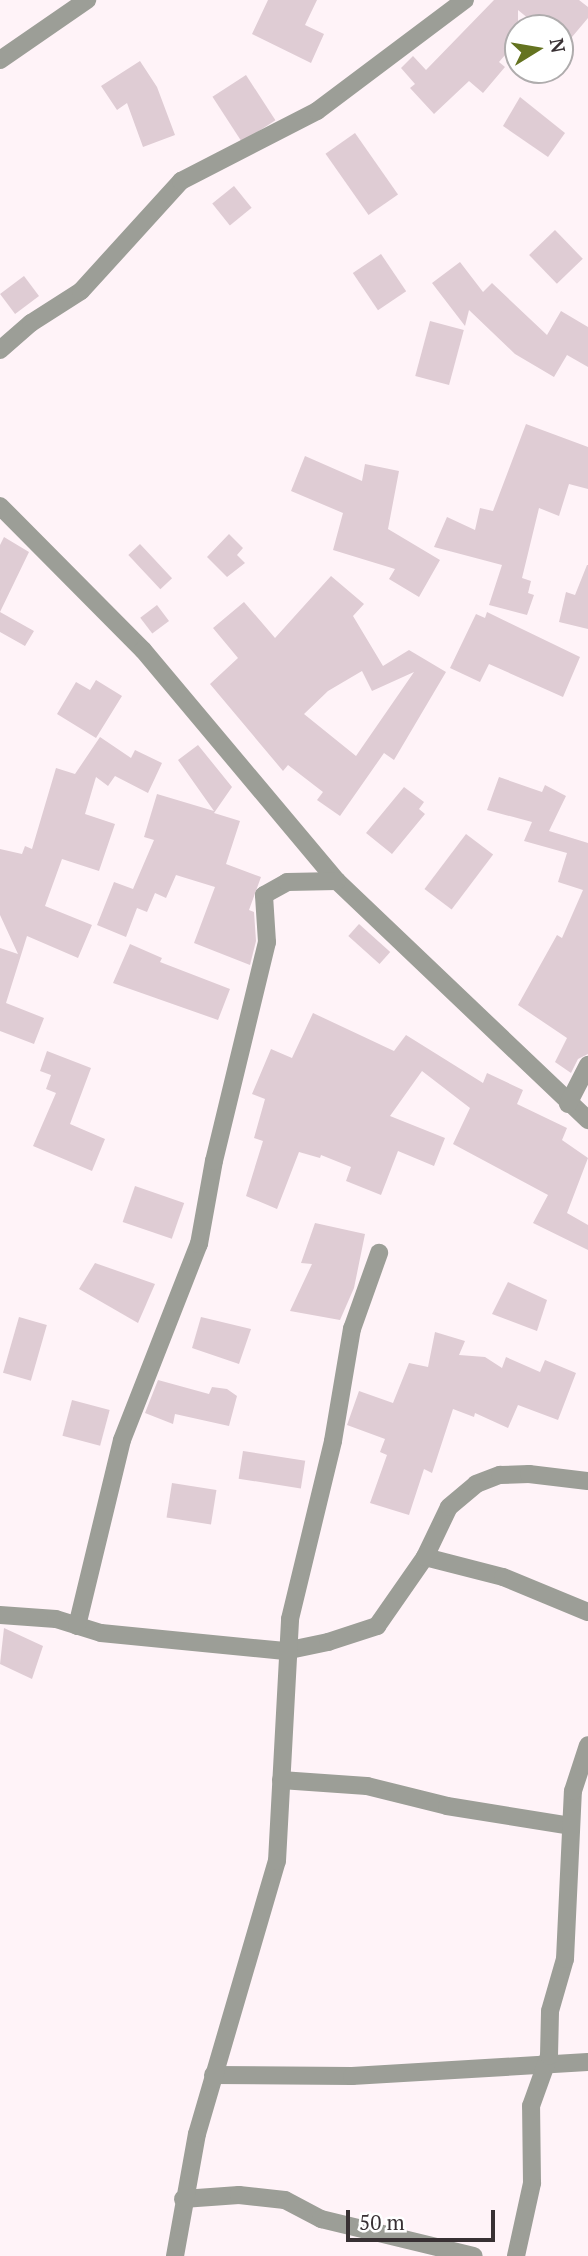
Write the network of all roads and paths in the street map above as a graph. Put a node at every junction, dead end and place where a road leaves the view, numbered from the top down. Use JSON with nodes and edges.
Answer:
{"nodes":[{"id":1,"x":87,"y":0,"type":"edge"},
{"id":2,"x":466,"y":0,"type":"edge"},
{"id":3,"x":0,"y":60,"type":"edge"},
{"id":4,"x":0,"y":350,"type":"edge"},
{"id":5,"x":0,"y":506,"type":"edge"},
{"id":6,"x":337,"y":881,"type":"junction"},
{"id":7,"x":588,"y":1065,"type":"edge"},
{"id":8,"x":568,"y":1104,"type":"junction"},
{"id":9,"x":588,"y":1121,"type":"edge"},
{"id":10,"x":379,"y":1253,"type":"dead end"},
{"id":11,"x":588,"y":1481,"type":"edge"},
{"id":12,"x":425,"y":1557,"type":"junction"},
{"id":13,"x":588,"y":1612,"type":"edge"},
{"id":14,"x":0,"y":1615,"type":"edge"},
{"id":15,"x":77,"y":1626,"type":"junction"},
{"id":16,"x":285,"y":1651,"type":"junction"},
{"id":17,"x":588,"y":1745,"type":"edge"},
{"id":18,"x":281,"y":1780,"type":"junction"},
{"id":19,"x":570,"y":1826,"type":"junction"},
{"id":20,"x":588,"y":2062,"type":"edge"},
{"id":21,"x":545,"y":2066,"type":"junction"},
{"id":22,"x":213,"y":2075,"type":"junction"},
{"id":23,"x":183,"y":2199,"type":"junction"},
{"id":24,"x":406,"y":2248,"type":"edge"},
{"id":25,"x":176,"y":2256,"type":"edge"},
{"id":26,"x":474,"y":2256,"type":"edge"},
{"id":27,"x":516,"y":2256,"type":"edge"}],
"edges":[{"from":1,"to":3,"type":"street"},
{"from":2,"to":4,"type":"street"},
{"from":5,"to":6,"type":"street"},
{"from":6,"to":8,"type":"street"},
{"from":6,"to":15,"type":"street"},
{"from":7,"to":8,"type":"street"},
{"from":8,"to":9,"type":"street"},
{"from":10,"to":16,"type":"street"},
{"from":11,"to":12,"type":"street"},
{"from":12,"to":13,"type":"street"},
{"from":12,"to":16,"type":"street"},
{"from":14,"to":15,"type":"street"},
{"from":15,"to":16,"type":"street"},
{"from":16,"to":18,"type":"street"},
{"from":17,"to":19,"type":"street"},
{"from":18,"to":19,"type":"street"},
{"from":18,"to":22,"type":"street"},
{"from":19,"to":21,"type":"street"},
{"from":20,"to":21,"type":"street"},
{"from":21,"to":22,"type":"street"},
{"from":21,"to":27,"type":"street"},
{"from":22,"to":23,"type":"street"},
{"from":23,"to":24,"type":"street"},
{"from":23,"to":25,"type":"street"},
{"from":24,"to":26,"type":"street"}]}
